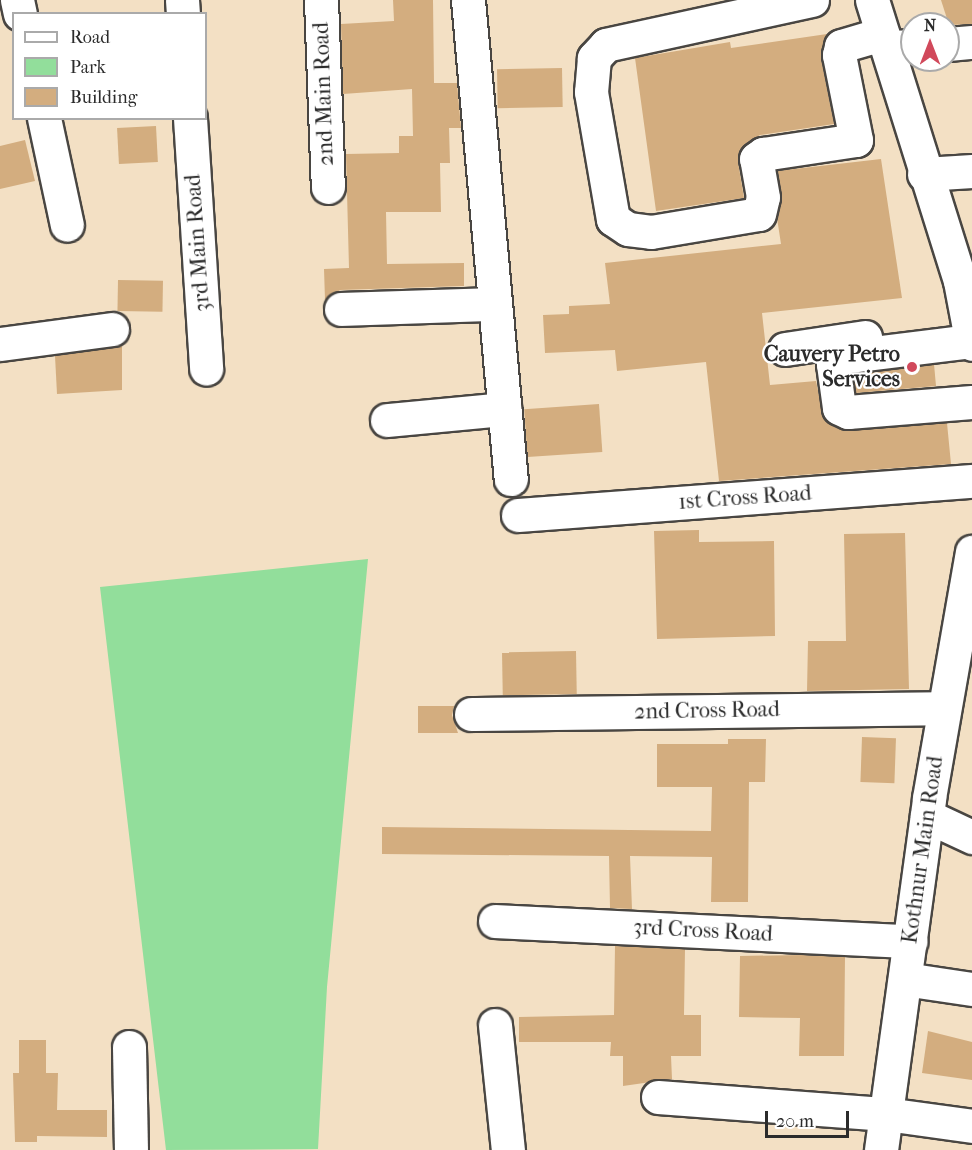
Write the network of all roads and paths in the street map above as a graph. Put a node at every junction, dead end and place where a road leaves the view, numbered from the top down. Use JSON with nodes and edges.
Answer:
{"nodes":[{"id":1,"x":321,"y":0,"type":"edge"},
{"id":2,"x":468,"y":0,"type":"edge"},
{"id":3,"x":812,"y":0,"type":"edge"},
{"id":4,"x":872,"y":0,"type":"edge"},
{"id":5,"x":894,"y":42,"type":"edge"},
{"id":6,"x":44,"y":120,"type":"edge"},
{"id":7,"x":190,"y":120,"type":"edge"},
{"id":8,"x":972,"y":171,"type":"edge"},
{"id":9,"x":924,"y":174,"type":"junction"},
{"id":10,"x":328,"y":188,"type":"dead end"},
{"id":11,"x":67,"y":225,"type":"dead end"},
{"id":12,"x":494,"y":304,"type":"junction"},
{"id":13,"x":341,"y":309,"type":"dead end"},
{"id":14,"x":112,"y":329,"type":"dead end"},
{"id":15,"x":970,"y":335,"type":"edge"},
{"id":16,"x":0,"y":344,"type":"edge"},
{"id":17,"x":785,"y":349,"type":"dead end"},
{"id":18,"x":206,"y":368,"type":"dead end"},
{"id":19,"x":972,"y":402,"type":"edge"},
{"id":20,"x":504,"y":409,"type":"junction"},
{"id":21,"x":387,"y":420,"type":"dead end"},
{"id":22,"x":511,"y":479,"type":"dead end"},
{"id":23,"x":972,"y":482,"type":"edge"},
{"id":24,"x":518,"y":515,"type":"dead end"},
{"id":25,"x":972,"y":552,"type":"edge"},
{"id":26,"x":963,"y":636,"type":"edge"},
{"id":27,"x":943,"y":708,"type":"junction"},
{"id":28,"x":471,"y":714,"type":"dead end"},
{"id":29,"x":927,"y":816,"type":"junction"},
{"id":30,"x":972,"y":837,"type":"edge"},
{"id":31,"x":495,"y":921,"type":"dead end"},
{"id":32,"x":911,"y":941,"type":"junction"},
{"id":33,"x":905,"y":979,"type":"junction"},
{"id":34,"x":972,"y":989,"type":"edge"},
{"id":35,"x":495,"y":1025,"type":"dead end"},
{"id":36,"x":129,"y":1047,"type":"dead end"},
{"id":37,"x":658,"y":1097,"type":"dead end"},
{"id":38,"x":886,"y":1114,"type":"junction"},
{"id":39,"x":972,"y":1126,"type":"edge"},
{"id":40,"x":131,"y":1150,"type":"edge"},
{"id":41,"x":508,"y":1150,"type":"edge"},
{"id":42,"x":881,"y":1150,"type":"edge"}],
"edges":[{"from":1,"to":10,"type":"street","name":"2nd Main Road"},
{"from":2,"to":12,"type":"street"},
{"from":3,"to":5,"type":"street"},
{"from":4,"to":5,"type":"street"},
{"from":5,"to":9,"type":"street"},
{"from":6,"to":11,"type":"street"},
{"from":7,"to":18,"type":"street","name":"3rd Main Road"},
{"from":8,"to":9,"type":"street"},
{"from":9,"to":15,"type":"street"},
{"from":12,"to":13,"type":"street"},
{"from":12,"to":20,"type":"street"},
{"from":14,"to":16,"type":"street"},
{"from":15,"to":17,"type":"street"},
{"from":15,"to":19,"type":"street"},
{"from":20,"to":21,"type":"street"},
{"from":20,"to":22,"type":"street"},
{"from":23,"to":24,"type":"street","name":"1st Cross Road"},
{"from":25,"to":26,"type":"street","name":"Kothnur Main Road"},
{"from":26,"to":27,"type":"street","name":"Kothnur Main Road"},
{"from":27,"to":28,"type":"street","name":"2nd Cross Road"},
{"from":27,"to":29,"type":"street","name":"Kothnur Main Road"},
{"from":29,"to":30,"type":"street"},
{"from":29,"to":32,"type":"street","name":"Kothnur Main Road"},
{"from":31,"to":32,"type":"street","name":"3rd Cross Road"},
{"from":32,"to":33,"type":"street","name":"Kothnur Main Road"},
{"from":33,"to":34,"type":"street"},
{"from":33,"to":38,"type":"street","name":"Kothnur Main Road"},
{"from":35,"to":41,"type":"street"},
{"from":36,"to":40,"type":"street"},
{"from":37,"to":38,"type":"street"},
{"from":38,"to":39,"type":"street"},
{"from":38,"to":42,"type":"street","name":"Kothnur Main Road"}]}
